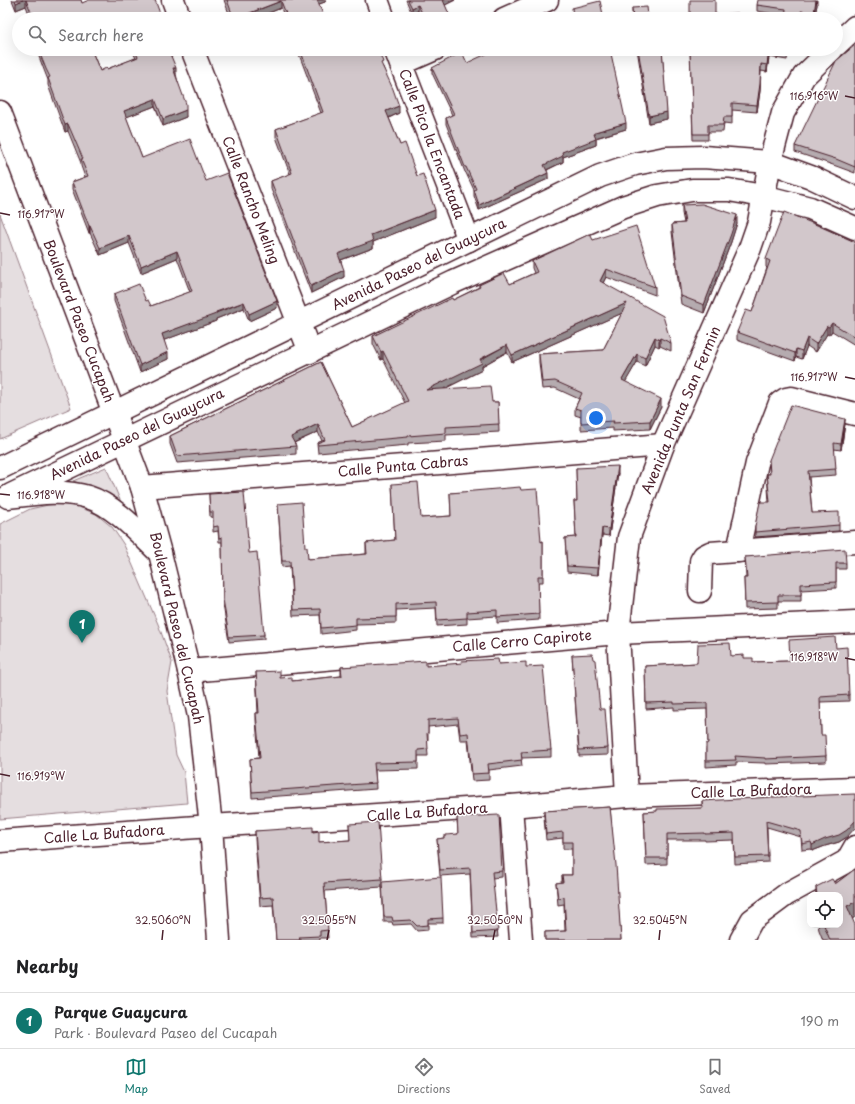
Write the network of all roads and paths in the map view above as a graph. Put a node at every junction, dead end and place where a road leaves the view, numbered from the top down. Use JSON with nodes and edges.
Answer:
{"nodes":[{"id":1,"x":173,"y":0,"type":"edge"},
{"id":2,"x":377,"y":0,"type":"edge"},
{"id":3,"x":547,"y":0,"type":"edge"},
{"id":4,"x":177,"y":12,"type":"edge"},
{"id":5,"x":381,"y":12,"type":"edge"},
{"id":6,"x":520,"y":12,"type":"edge"},
{"id":7,"x":855,"y":27,"type":"edge"},
{"id":8,"x":843,"y":38,"type":"edge"},
{"id":9,"x":195,"y":56,"type":"edge"},
{"id":10,"x":398,"y":56,"type":"edge"},
{"id":11,"x":825,"y":56,"type":"edge"},
{"id":12,"x":0,"y":112,"type":"edge"},
{"id":13,"x":770,"y":162,"type":"junction"},
{"id":14,"x":763,"y":196,"type":"junction"},
{"id":15,"x":855,"y":198,"type":"edge"},
{"id":16,"x":855,"y":228,"type":"edge"},
{"id":17,"x":469,"y":240,"type":"junction"},
{"id":18,"x":298,"y":322,"type":"junction"},
{"id":19,"x":310,"y":352,"type":"junction"},
{"id":20,"x":114,"y":412,"type":"junction"},
{"id":21,"x":855,"y":414,"type":"edge"},
{"id":22,"x":125,"y":440,"type":"junction"},
{"id":23,"x":663,"y":445,"type":"junction"},
{"id":24,"x":0,"y":468,"type":"edge"},
{"id":25,"x":142,"y":487,"type":"junction"},
{"id":26,"x":4,"y":499,"type":"edge"},
{"id":27,"x":855,"y":542,"type":"edge"},
{"id":28,"x":738,"y":551,"type":"junction"},
{"id":29,"x":160,"y":553,"type":"junction"},
{"id":30,"x":700,"y":591,"type":"dead end"},
{"id":31,"x":855,"y":622,"type":"edge"},
{"id":32,"x":618,"y":633,"type":"junction"},
{"id":33,"x":189,"y":671,"type":"junction"},
{"id":34,"x":855,"y":788,"type":"edge"},
{"id":35,"x":627,"y":796,"type":"junction"},
{"id":36,"x":511,"y":806,"type":"junction"},
{"id":37,"x":211,"y":826,"type":"junction"},
{"id":38,"x":0,"y":841,"type":"edge"},
{"id":39,"x":855,"y":847,"type":"edge"},
{"id":40,"x":219,"y":940,"type":"edge"},
{"id":41,"x":521,"y":940,"type":"edge"},
{"id":42,"x":742,"y":940,"type":"edge"}],
"edges":[{"from":1,"to":4,"type":"street"},
{"from":2,"to":5,"type":"street"},
{"from":3,"to":6,"type":"street"},
{"from":7,"to":8,"type":"street"},
{"from":9,"to":18,"type":"street","name":"Calle Rancho Meling"},
{"from":10,"to":17,"type":"street","name":"Calle Pico la Encantada"},
{"from":11,"to":13,"type":"street","name":"Avenida Punta San Fermin"},
{"from":12,"to":20,"type":"street","name":"Boulevard Paseo Cucapah"},
{"from":13,"to":14,"type":"street","name":"Avenida Punta San Fermin"},
{"from":13,"to":15,"type":"street","name":"Avenida Paseo del Guaycura"},
{"from":13,"to":17,"type":"street","name":"Avenida Paseo del Guaycura"},
{"from":14,"to":16,"type":"street","name":"Avenida Paseo del Guaycura"},
{"from":14,"to":19,"type":"street","name":"Avenida Paseo del Guaycura"},
{"from":14,"to":23,"type":"street","name":"Avenida Punta San Fermin"},
{"from":17,"to":18,"type":"street","name":"Avenida Paseo del Guaycura"},
{"from":18,"to":19,"type":"street","name":"Calle Rancho Meling"},
{"from":18,"to":20,"type":"street","name":"Avenida Paseo del Guaycura"},
{"from":19,"to":22,"type":"street","name":"Avenida Paseo del Guaycura"},
{"from":20,"to":22,"type":"street","name":"Boulevard Paseo Cucapah"},
{"from":20,"to":24,"type":"street","name":"Avenida Paseo del Guaycura"},
{"from":21,"to":28,"type":"street"},
{"from":22,"to":25,"type":"street","name":"Boulevard Paseo del Cucapah"},
{"from":22,"to":26,"type":"street","name":"Avenida Paseo del Guaycura"},
{"from":23,"to":25,"type":"street","name":"Calle Punta Cabras"},
{"from":23,"to":32,"type":"street","name":"Avenida Punta San Fermin"},
{"from":25,"to":29,"type":"street","name":"Boulevard Paseo del Cucapah"},
{"from":26,"to":29,"type":"street"},
{"from":27,"to":28,"type":"street"},
{"from":28,"to":30,"type":"street"},
{"from":29,"to":33,"type":"street","name":"Boulevard Paseo del Cucapah"},
{"from":31,"to":32,"type":"street","name":"Calle Cerro Capirote"},
{"from":32,"to":33,"type":"street","name":"Calle Cerro Capirote"},
{"from":32,"to":35,"type":"street","name":"Avenida Punta San Fermin"},
{"from":33,"to":37,"type":"street","name":"Boulevard Paseo del Cucapah"},
{"from":34,"to":35,"type":"street","name":"Calle La Bufadora"},
{"from":35,"to":36,"type":"street","name":"Calle La Bufadora"},
{"from":36,"to":37,"type":"street","name":"Calle La Bufadora"},
{"from":36,"to":41,"type":"street"},
{"from":37,"to":38,"type":"street","name":"Calle La Bufadora"},
{"from":37,"to":40,"type":"street","name":"Boulevard Paseo del Cucapah"},
{"from":39,"to":42,"type":"street"}]}
